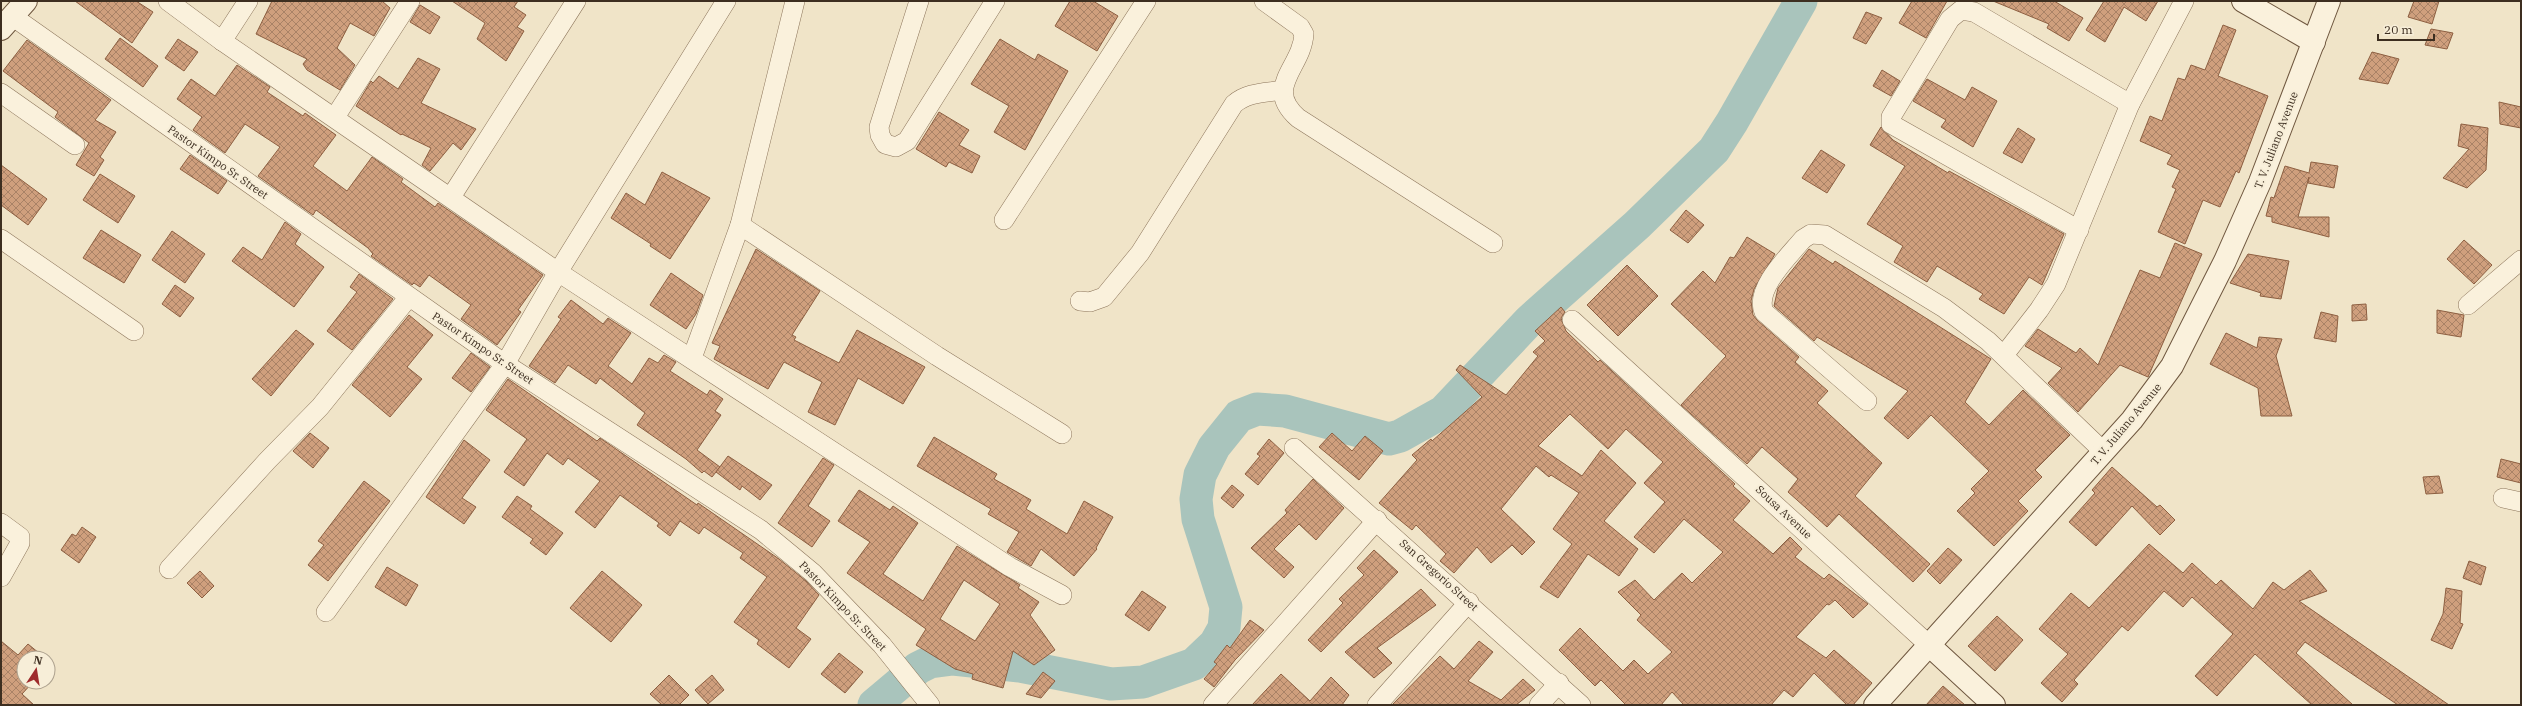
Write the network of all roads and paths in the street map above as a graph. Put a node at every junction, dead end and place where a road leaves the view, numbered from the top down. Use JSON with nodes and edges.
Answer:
{"nodes":[{"id":1,"x":168,"y":1,"type":"edge"},
{"id":2,"x":248,"y":1,"type":"edge"},
{"id":3,"x":410,"y":1,"type":"edge"},
{"id":4,"x":576,"y":1,"type":"edge"},
{"id":5,"x":726,"y":1,"type":"edge"},
{"id":6,"x":795,"y":1,"type":"edge"},
{"id":7,"x":919,"y":1,"type":"edge"},
{"id":8,"x":995,"y":1,"type":"edge"},
{"id":9,"x":1146,"y":1,"type":"edge"},
{"id":10,"x":1264,"y":1,"type":"edge"},
{"id":11,"x":2184,"y":1,"type":"edge"},
{"id":12,"x":2243,"y":1,"type":"edge"},
{"id":13,"x":2329,"y":1,"type":"edge"},
{"id":14,"x":13,"y":15,"type":"edge"},
{"id":15,"x":222,"y":41,"type":"junction"},
{"id":16,"x":2314,"y":42,"type":"junction"},
{"id":17,"x":1283,"y":90,"type":"junction"},
{"id":18,"x":1,"y":93,"type":"edge"},
{"id":19,"x":2130,"y":104,"type":"junction"},
{"id":20,"x":335,"y":118,"type":"junction"},
{"id":21,"x":75,"y":145,"type":"dead end"},
{"id":22,"x":451,"y":197,"type":"junction"},
{"id":23,"x":1004,"y":220,"type":"dead end"},
{"id":24,"x":740,"y":225,"type":"junction"},
{"id":25,"x":2079,"y":230,"type":"junction"},
{"id":26,"x":1,"y":239,"type":"edge"},
{"id":27,"x":1493,"y":243,"type":"dead end"},
{"id":28,"x":2521,"y":260,"type":"edge"},
{"id":29,"x":558,"y":272,"type":"junction"},
{"id":30,"x":408,"y":298,"type":"junction"},
{"id":31,"x":1080,"y":301,"type":"dead end"},
{"id":32,"x":2468,"y":305,"type":"dead end"},
{"id":33,"x":1572,"y":320,"type":"dead end"},
{"id":34,"x":134,"y":331,"type":"dead end"},
{"id":35,"x":2004,"y":355,"type":"junction"},
{"id":36,"x":692,"y":358,"type":"junction"},
{"id":37,"x":505,"y":364,"type":"junction"},
{"id":38,"x":1867,"y":401,"type":"dead end"},
{"id":39,"x":1062,"y":434,"type":"dead end"},
{"id":40,"x":1294,"y":448,"type":"dead end"},
{"id":41,"x":2104,"y":452,"type":"junction"},
{"id":42,"x":1377,"y":520,"type":"junction"},
{"id":43,"x":1,"y":523,"type":"edge"},
{"id":44,"x":169,"y":569,"type":"dead end"},
{"id":45,"x":1,"y":578,"type":"edge"},
{"id":46,"x":1062,"y":596,"type":"dead end"},
{"id":47,"x":1469,"y":602,"type":"junction"},
{"id":48,"x":326,"y":612,"type":"dead end"},
{"id":49,"x":1929,"y":645,"type":"junction"},
{"id":50,"x":1559,"y":683,"type":"junction"},
{"id":51,"x":927,"y":702,"type":"edge"},
{"id":52,"x":1213,"y":705,"type":"edge"},
{"id":53,"x":1377,"y":705,"type":"edge"},
{"id":54,"x":1540,"y":705,"type":"edge"},
{"id":55,"x":1581,"y":705,"type":"edge"},
{"id":56,"x":1875,"y":705,"type":"edge"},
{"id":57,"x":1994,"y":705,"type":"edge"}],
"edges":[{"from":1,"to":15,"type":"street"},
{"from":2,"to":15,"type":"street"},
{"from":3,"to":20,"type":"street"},
{"from":4,"to":22,"type":"street"},
{"from":5,"to":29,"type":"street"},
{"from":6,"to":24,"type":"street"},
{"from":7,"to":8,"type":"street"},
{"from":9,"to":23,"type":"street"},
{"from":10,"to":17,"type":"street"},
{"from":11,"to":19,"type":"street"},
{"from":12,"to":16,"type":"main road"},
{"from":13,"to":16,"type":"main road","name":"T. V. Juliano Avenue"},
{"from":14,"to":30,"type":"street","name":"Pastor Kimpo Sr. Street"},
{"from":15,"to":20,"type":"street"},
{"from":16,"to":41,"type":"main road","name":"T. V. Juliano Avenue"},
{"from":17,"to":27,"type":"street"},
{"from":17,"to":31,"type":"street"},
{"from":18,"to":21,"type":"street"},
{"from":19,"to":25,"type":"street"},
{"from":19,"to":25,"type":"street"},
{"from":20,"to":22,"type":"street"},
{"from":22,"to":29,"type":"street"},
{"from":24,"to":36,"type":"street"},
{"from":24,"to":39,"type":"street"},
{"from":25,"to":35,"type":"street"},
{"from":26,"to":34,"type":"street"},
{"from":28,"to":32,"type":"street"},
{"from":29,"to":36,"type":"street"},
{"from":29,"to":37,"type":"street"},
{"from":30,"to":37,"type":"street","name":"Pastor Kimpo Sr. Street"},
{"from":30,"to":44,"type":"street"},
{"from":33,"to":49,"type":"street","name":"Sousa Avenue"},
{"from":35,"to":38,"type":"street"},
{"from":35,"to":41,"type":"street"},
{"from":36,"to":46,"type":"street"},
{"from":37,"to":48,"type":"street"},
{"from":37,"to":51,"type":"street","name":"Pastor Kimpo Sr. Street"},
{"from":40,"to":42,"type":"street","name":"San Gregorio Street"},
{"from":41,"to":49,"type":"main road","name":"T. V. Juliano Avenue"},
{"from":42,"to":47,"type":"street","name":"San Gregorio Street"},
{"from":42,"to":52,"type":"street"},
{"from":43,"to":45,"type":"street"},
{"from":47,"to":50,"type":"street","name":"San Gregorio Street"},
{"from":47,"to":53,"type":"street"},
{"from":49,"to":56,"type":"main road","name":"T. V. Juliano Avenue"},
{"from":49,"to":57,"type":"main road","name":"Sousa Avenue"},
{"from":50,"to":54,"type":"street"},
{"from":50,"to":55,"type":"street","name":"San Gregorio Street"}]}
